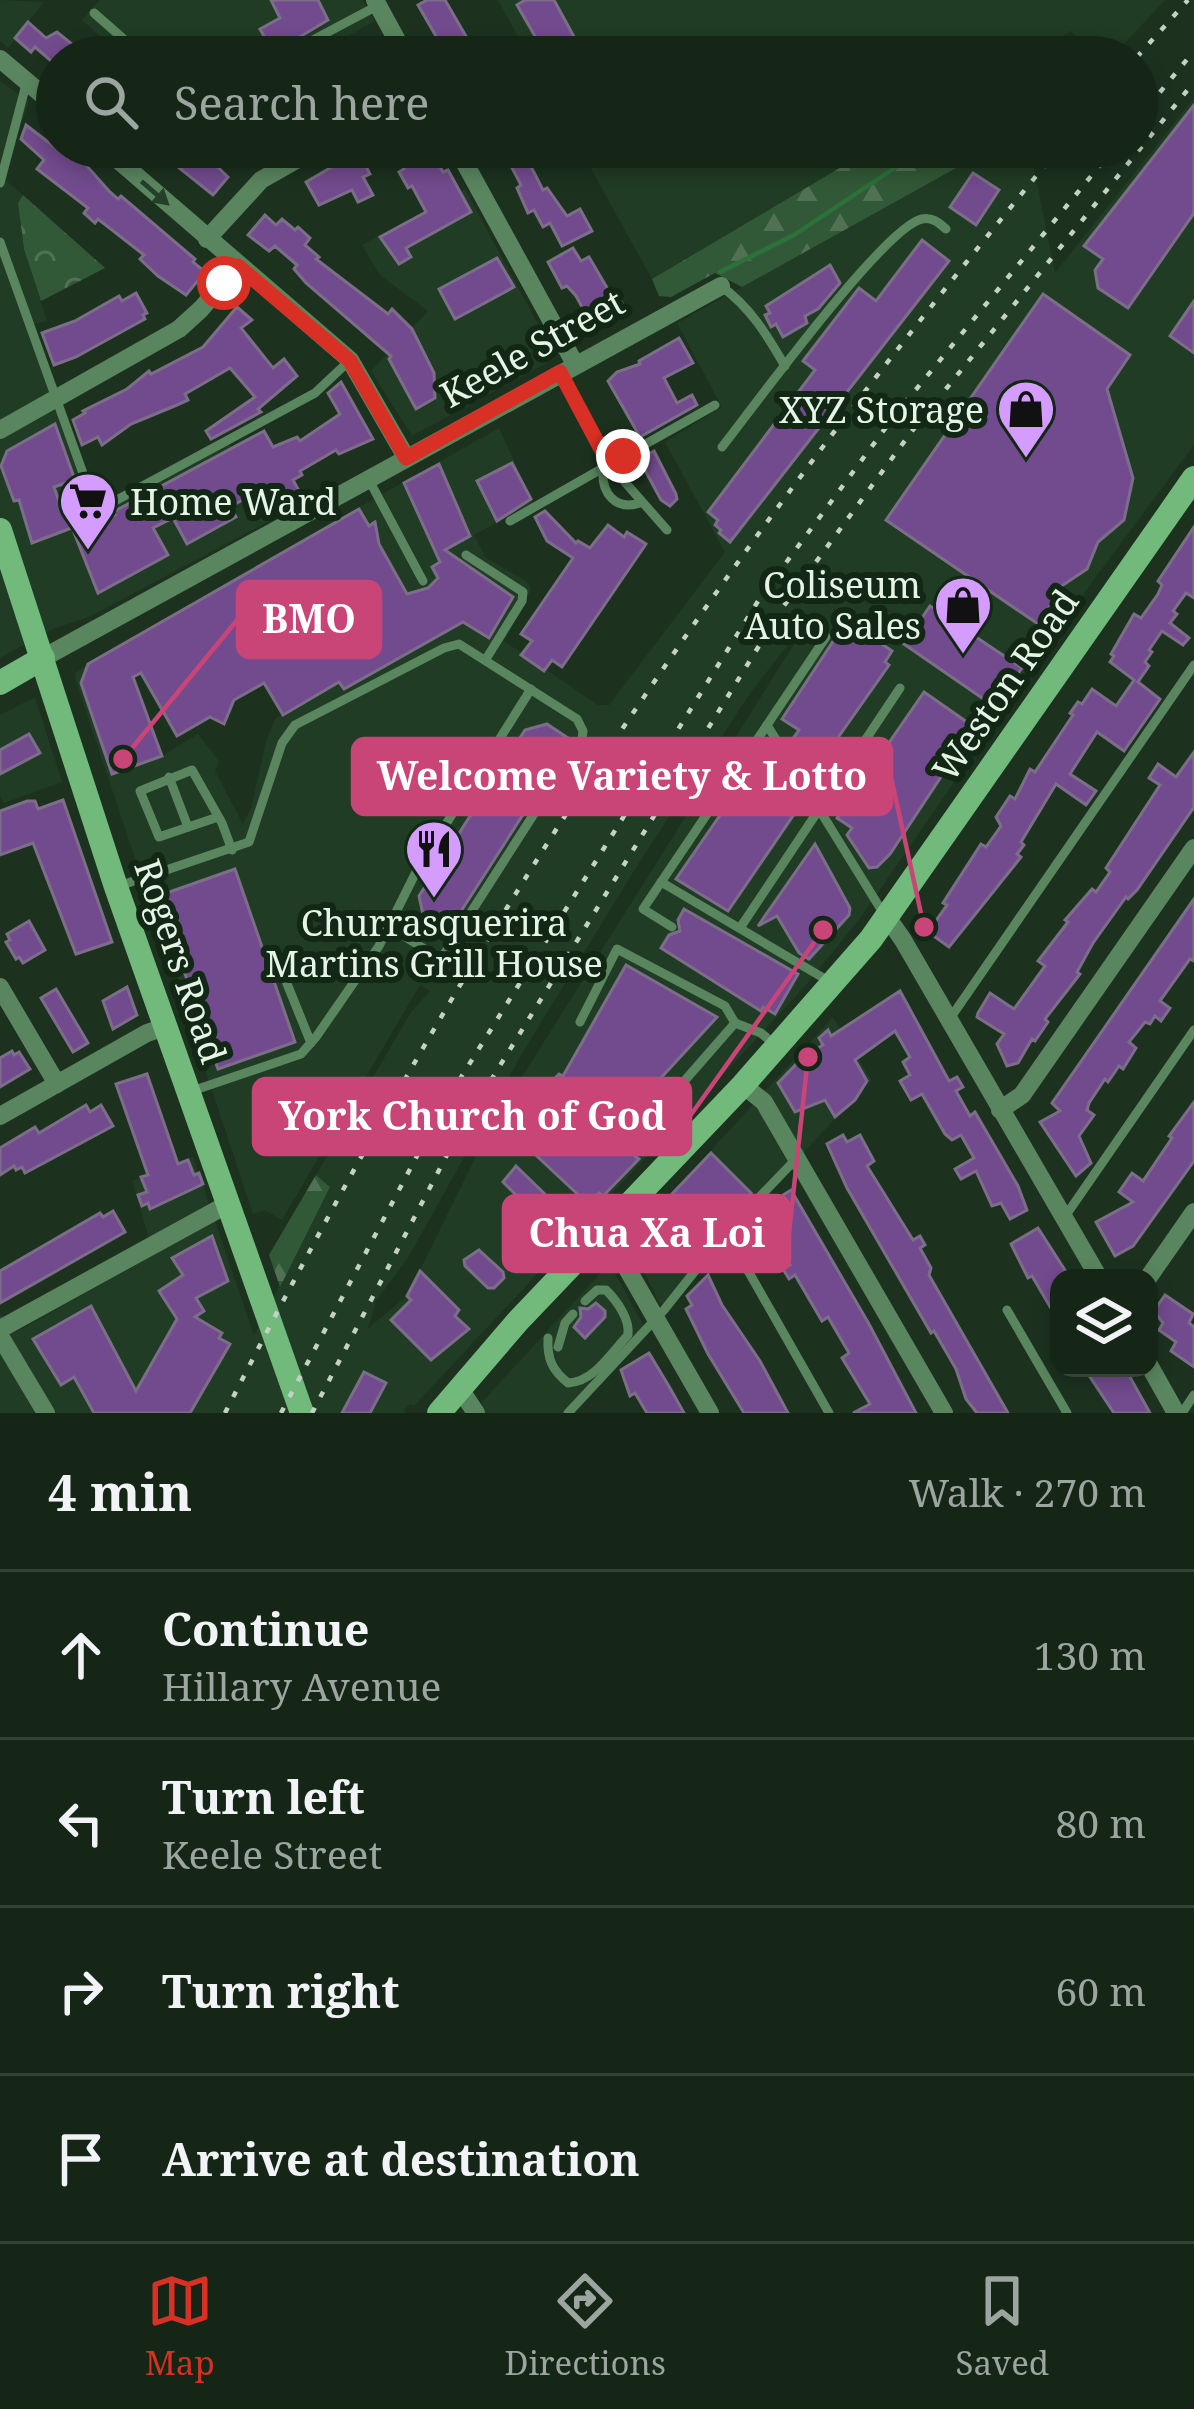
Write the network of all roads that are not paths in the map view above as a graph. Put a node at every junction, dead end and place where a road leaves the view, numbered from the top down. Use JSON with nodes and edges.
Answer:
{"nodes":[{"id":1,"x":377,"y":3,"type":"edge"},
{"id":2,"x":94,"y":13,"type":"dead end"},
{"id":3,"x":120,"y":36,"type":"edge"},
{"id":4,"x":318,"y":36,"type":"edge"},
{"id":5,"x":395,"y":36,"type":"edge"},
{"id":6,"x":0,"y":58,"type":"edge"},
{"id":7,"x":27,"y":81,"type":"junction"},
{"id":8,"x":36,"y":89,"type":"edge"},
{"id":9,"x":127,"y":168,"type":"edge"},
{"id":10,"x":282,"y":168,"type":"edge"},
{"id":11,"x":467,"y":168,"type":"edge"},
{"id":12,"x":0,"y":183,"type":"edge"},
{"id":13,"x":946,"y":229,"type":"dead end"},
{"id":14,"x":207,"y":239,"type":"junction"},
{"id":15,"x":0,"y":242,"type":"edge"},
{"id":16,"x":238,"y":266,"type":"junction"},
{"id":17,"x":721,"y":286,"type":"joint"},
{"id":18,"x":350,"y":361,"type":"junction"},
{"id":19,"x":784,"y":366,"type":"junction"},
{"id":20,"x":567,"y":368,"type":"junction"},
{"id":21,"x":54,"y":399,"type":"junction"},
{"id":22,"x":715,"y":406,"type":"dead end"},
{"id":23,"x":0,"y":430,"type":"edge"},
{"id":24,"x":722,"y":447,"type":"dead end"},
{"id":25,"x":406,"y":458,"type":"junction"},
{"id":26,"x":606,"y":466,"type":"junction"},
{"id":27,"x":1194,"y":478,"type":"edge"},
{"id":28,"x":368,"y":479,"type":"junction"},
{"id":29,"x":640,"y":503,"type":"junction"},
{"id":30,"x":510,"y":521,"type":"dead end"},
{"id":31,"x":0,"y":530,"type":"edge"},
{"id":32,"x":667,"y":530,"type":"dead end"},
{"id":33,"x":466,"y":555,"type":"dead end"},
{"id":34,"x":423,"y":581,"type":"dead end"},
{"id":35,"x":826,"y":637,"type":"dead end"},
{"id":36,"x":43,"y":658,"type":"junction"},
{"id":37,"x":486,"y":658,"type":"junction"},
{"id":38,"x":1194,"y":665,"type":"edge"},
{"id":39,"x":0,"y":683,"type":"edge"},
{"id":40,"x":900,"y":688,"type":"dead end"},
{"id":41,"x":531,"y":689,"type":"junction"},
{"id":42,"x":767,"y":725,"type":"junction"},
{"id":43,"x":169,"y":777,"type":"junction"},
{"id":44,"x":818,"y":811,"type":"junction"},
{"id":45,"x":218,"y":817,"type":"junction"},
{"id":46,"x":188,"y":827,"type":"junction"},
{"id":47,"x":1194,"y":848,"type":"edge"},
{"id":48,"x":232,"y":850,"type":"junction"},
{"id":49,"x":661,"y":882,"type":"junction"},
{"id":50,"x":116,"y":887,"type":"junction"},
{"id":51,"x":887,"y":917,"type":"junction"},
{"id":52,"x":389,"y":927,"type":"junction"},
{"id":53,"x":672,"y":927,"type":"dead end"},
{"id":54,"x":740,"y":928,"type":"junction"},
{"id":55,"x":277,"y":959,"type":"dead end"},
{"id":56,"x":832,"y":983,"type":"junction"},
{"id":57,"x":0,"y":987,"type":"edge"},
{"id":58,"x":949,"y":1020,"type":"junction"},
{"id":59,"x":580,"y":1022,"type":"dead end"},
{"id":60,"x":735,"y":1023,"type":"junction"},
{"id":61,"x":165,"y":1027,"type":"junction"},
{"id":62,"x":1194,"y":1030,"type":"edge"},
{"id":63,"x":311,"y":1043,"type":"junction"},
{"id":64,"x":776,"y":1046,"type":"junction"},
{"id":65,"x":57,"y":1084,"type":"junction"},
{"id":66,"x":743,"y":1085,"type":"junction"},
{"id":67,"x":189,"y":1092,"type":"junction"},
{"id":68,"x":1000,"y":1110,"type":"junction"},
{"id":69,"x":0,"y":1116,"type":"edge"},
{"id":70,"x":693,"y":1139,"type":"junction"},
{"id":71,"x":796,"y":1159,"type":"junction"},
{"id":72,"x":228,"y":1204,"type":"junction"},
{"id":73,"x":1194,"y":1212,"type":"edge"},
{"id":74,"x":1063,"y":1218,"type":"junction"},
{"id":75,"x":726,"y":1232,"type":"junction"},
{"id":76,"x":602,"y":1237,"type":"junction"},
{"id":77,"x":1094,"y":1269,"type":"edge"},
{"id":78,"x":1154,"y":1269,"type":"edge"},
{"id":79,"x":585,"y":1301,"type":"dead end"},
{"id":80,"x":1007,"y":1310,"type":"dead end"},
{"id":81,"x":573,"y":1314,"type":"dead end"},
{"id":82,"x":656,"y":1318,"type":"junction"},
{"id":83,"x":0,"y":1332,"type":"edge"},
{"id":84,"x":548,"y":1338,"type":"dead end"},
{"id":85,"x":558,"y":1347,"type":"dead end"},
{"id":86,"x":1156,"y":1377,"type":"edge"},
{"id":87,"x":460,"y":1389,"type":"junction"},
{"id":88,"x":1194,"y":1396,"type":"edge"},
{"id":89,"x":581,"y":1400,"type":"junction"},
{"id":90,"x":46,"y":1413,"type":"edge"},
{"id":91,"x":302,"y":1413,"type":"edge"},
{"id":92,"x":439,"y":1413,"type":"edge"},
{"id":93,"x":476,"y":1413,"type":"edge"},
{"id":94,"x":568,"y":1413,"type":"edge"},
{"id":95,"x":593,"y":1413,"type":"edge"},
{"id":96,"x":710,"y":1413,"type":"edge"},
{"id":97,"x":829,"y":1413,"type":"edge"},
{"id":98,"x":944,"y":1413,"type":"edge"},
{"id":99,"x":1067,"y":1413,"type":"edge"},
{"id":100,"x":1179,"y":1413,"type":"edge"}],
"edges":[{"from":1,"to":4,"type":"lane"},
{"from":1,"to":5,"type":"street"},
{"from":2,"to":3,"type":"lane"},
{"from":6,"to":7,"type":"street"},
{"from":7,"to":8,"type":"street"},
{"from":7,"to":12,"type":"lane"},
{"from":9,"to":14,"type":"street","one_way":true},
{"from":10,"to":14,"type":"street"},
{"from":11,"to":20,"type":"street"},
{"from":13,"to":19,"type":"lane"},
{"from":14,"to":16,"type":"street"},
{"from":15,"to":21,"type":"lane"},
{"from":16,"to":18,"type":"street"},
{"from":16,"to":21,"type":"street"},
{"from":17,"to":19,"type":"lane"},
{"from":17,"to":20,"type":"street","name":"Keele Street"},
{"from":18,"to":21,"type":"lane"},
{"from":18,"to":25,"type":"street"},
{"from":19,"to":24,"type":"lane"},
{"from":20,"to":25,"type":"street","name":"Keele Street"},
{"from":20,"to":26,"type":"lane"},
{"from":21,"to":23,"type":"street"},
{"from":22,"to":26,"type":"lane"},
{"from":25,"to":28,"type":"street","name":"Keele Street"},
{"from":26,"to":29,"type":"lane"},
{"from":26,"to":29,"type":"lane"},
{"from":26,"to":30,"type":"lane"},
{"from":27,"to":51,"type":"main road","name":"Weston Road"},
{"from":28,"to":34,"type":"lane"},
{"from":28,"to":36,"type":"street","name":"Keele Street"},
{"from":29,"to":32,"type":"lane"},
{"from":31,"to":36,"type":"main road","name":"Rogers Road"},
{"from":33,"to":37,"type":"lane"},
{"from":35,"to":42,"type":"lane"},
{"from":36,"to":39,"type":"main road","name":"Keele Street"},
{"from":36,"to":50,"type":"main road","name":"Rogers Road"},
{"from":37,"to":41,"type":"lane"},
{"from":37,"to":48,"type":"lane"},
{"from":38,"to":58,"type":"lane"},
{"from":40,"to":44,"type":"lane"},
{"from":41,"to":52,"type":"lane"},
{"from":41,"to":52,"type":"lane"},
{"from":42,"to":44,"type":"lane"},
{"from":42,"to":49,"type":"lane"},
{"from":43,"to":45,"type":"lane"},
{"from":43,"to":46,"type":"lane"},
{"from":43,"to":46,"type":"lane"},
{"from":44,"to":51,"type":"lane"},
{"from":44,"to":54,"type":"lane"},
{"from":45,"to":46,"type":"lane"},
{"from":45,"to":48,"type":"lane"},
{"from":47,"to":68,"type":"street"},
{"from":48,"to":50,"type":"lane"},
{"from":49,"to":53,"type":"lane"},
{"from":49,"to":54,"type":"lane"},
{"from":50,"to":61,"type":"main road","name":"Rogers Road"},
{"from":51,"to":56,"type":"main road","name":"Weston Road"},
{"from":51,"to":58,"type":"street"},
{"from":52,"to":63,"type":"lane"},
{"from":54,"to":56,"type":"lane"},
{"from":55,"to":63,"type":"lane"},
{"from":56,"to":64,"type":"main road","name":"Weston Road"},
{"from":57,"to":65,"type":"street"},
{"from":58,"to":68,"type":"street"},
{"from":59,"to":60,"type":"lane"},
{"from":60,"to":64,"type":"lane"},
{"from":60,"to":70,"type":"lane"},
{"from":61,"to":65,"type":"street"},
{"from":61,"to":67,"type":"main road","name":"Rogers Road"},
{"from":62,"to":74,"type":"lane"},
{"from":63,"to":67,"type":"lane"},
{"from":64,"to":66,"type":"main road","name":"Weston Road"},
{"from":65,"to":69,"type":"street"},
{"from":66,"to":70,"type":"main road","name":"Weston Road"},
{"from":66,"to":71,"type":"street"},
{"from":67,"to":72,"type":"main road","name":"Rogers Road"},
{"from":68,"to":74,"type":"street"},
{"from":70,"to":76,"type":"main road","name":"Weston Road"},
{"from":71,"to":75,"type":"lane"},
{"from":71,"to":98,"type":"street"},
{"from":72,"to":83,"type":"street"},
{"from":72,"to":91,"type":"main road","name":"Rogers Road"},
{"from":73,"to":78,"type":"street"},
{"from":74,"to":77,"type":"street"},
{"from":75,"to":82,"type":"lane"},
{"from":75,"to":97,"type":"lane"},
{"from":76,"to":82,"type":"street"},
{"from":76,"to":87,"type":"main road","name":"Weston Road"},
{"from":79,"to":84,"type":"lane"},
{"from":80,"to":99,"type":"lane"},
{"from":81,"to":85,"type":"lane"},
{"from":82,"to":89,"type":"lane"},
{"from":82,"to":96,"type":"street"},
{"from":83,"to":90,"type":"street"},
{"from":86,"to":100,"type":"street"},
{"from":87,"to":92,"type":"main road","name":"Weston Road"},
{"from":87,"to":93,"type":"street"},
{"from":88,"to":100,"type":"lane"},
{"from":89,"to":94,"type":"lane"},
{"from":89,"to":95,"type":"lane"}]}
